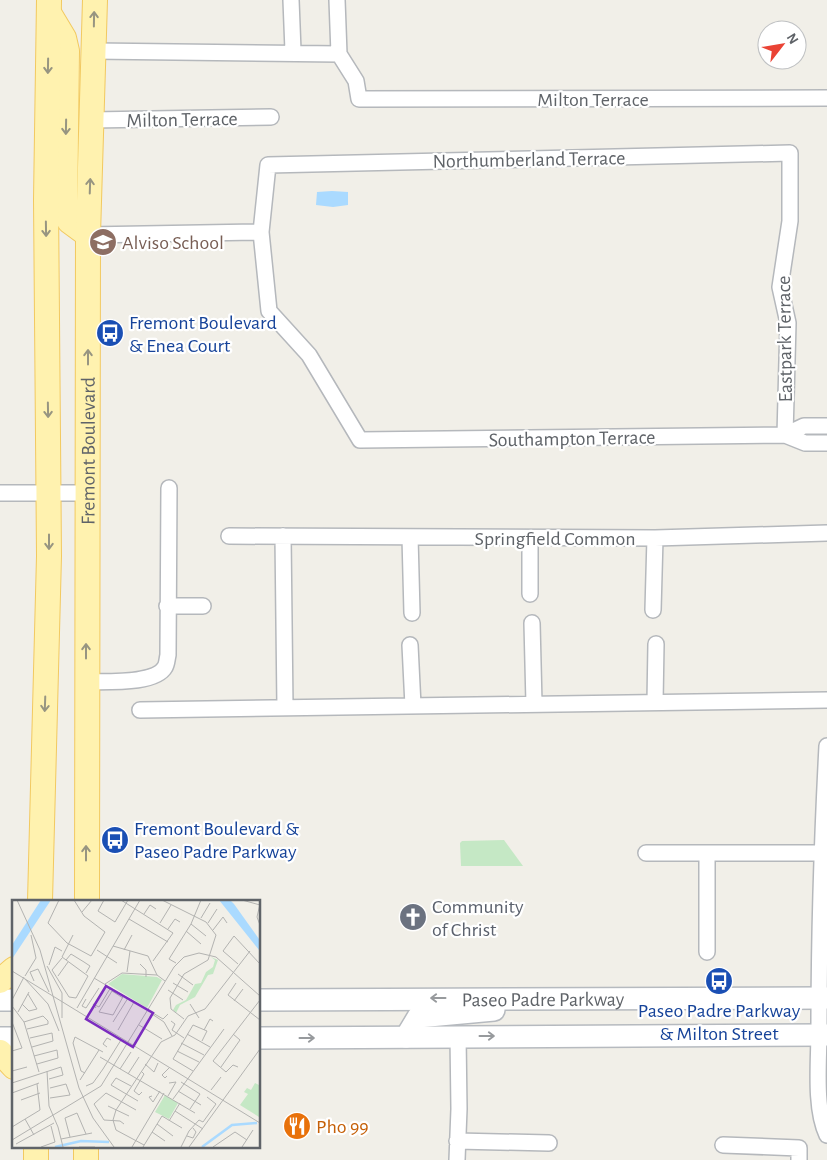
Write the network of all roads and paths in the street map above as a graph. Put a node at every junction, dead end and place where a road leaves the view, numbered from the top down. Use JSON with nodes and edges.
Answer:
{"nodes":[{"id":1,"x":95,"y":0,"type":"edge"},
{"id":2,"x":291,"y":0,"type":"edge"},
{"id":3,"x":337,"y":0,"type":"edge"},
{"id":4,"x":49,"y":6,"type":"edge"},
{"id":5,"x":94,"y":51,"type":"junction"},
{"id":6,"x":293,"y":51,"type":"junction"},
{"id":7,"x":338,"y":54,"type":"junction"},
{"id":8,"x":827,"y":98,"type":"edge"},
{"id":9,"x":271,"y":117,"type":"dead end"},
{"id":10,"x":92,"y":120,"type":"junction"},
{"id":11,"x":790,"y":153,"type":"joint"},
{"id":12,"x":262,"y":232,"type":"junction"},
{"id":13,"x":88,"y":235,"type":"junction"},
{"id":14,"x":827,"y":426,"type":"edge"},
{"id":15,"x":785,"y":436,"type":"junction"},
{"id":16,"x":827,"y":443,"type":"edge"},
{"id":17,"x":168,"y":488,"type":"dead end"},
{"id":18,"x":0,"y":493,"type":"edge"},
{"id":19,"x":49,"y":493,"type":"junction"},
{"id":20,"x":87,"y":493,"type":"junction"},
{"id":21,"x":827,"y":533,"type":"edge"},
{"id":22,"x":229,"y":536,"type":"dead end"},
{"id":23,"x":283,"y":536,"type":"junction"},
{"id":24,"x":410,"y":537,"type":"junction"},
{"id":25,"x":530,"y":538,"type":"junction"},
{"id":26,"x":655,"y":538,"type":"junction"},
{"id":27,"x":530,"y":594,"type":"dead end"},
{"id":28,"x":167,"y":606,"type":"junction"},
{"id":29,"x":203,"y":606,"type":"dead end"},
{"id":30,"x":653,"y":610,"type":"dead end"},
{"id":31,"x":412,"y":613,"type":"dead end"},
{"id":32,"x":532,"y":623,"type":"dead end"},
{"id":33,"x":656,"y":644,"type":"dead end"},
{"id":34,"x":410,"y":645,"type":"dead end"},
{"id":35,"x":86,"y":682,"type":"junction"},
{"id":36,"x":827,"y":700,"type":"edge"},
{"id":37,"x":655,"y":702,"type":"junction"},
{"id":38,"x":534,"y":704,"type":"junction"},
{"id":39,"x":413,"y":706,"type":"junction"},
{"id":40,"x":285,"y":708,"type":"junction"},
{"id":41,"x":140,"y":710,"type":"dead end"},
{"id":42,"x":827,"y":746,"type":"edge"},
{"id":43,"x":646,"y":853,"type":"dead end"},
{"id":44,"x":707,"y":853,"type":"junction"},
{"id":45,"x":821,"y":854,"type":"junction"},
{"id":46,"x":40,"y":900,"type":"edge"},
{"id":47,"x":87,"y":900,"type":"edge"},
{"id":48,"x":707,"y":952,"type":"dead end"},
{"id":49,"x":12,"y":972,"type":"edge"},
{"id":50,"x":0,"y":981,"type":"edge"},
{"id":51,"x":540,"y":997,"type":"junction"},
{"id":52,"x":823,"y":998,"type":"edge"},
{"id":53,"x":260,"y":1000,"type":"edge"},
{"id":54,"x":823,"y":1035,"type":"edge"},
{"id":55,"x":458,"y":1036,"type":"junction"},
{"id":56,"x":406,"y":1037,"type":"junction"},
{"id":57,"x":260,"y":1038,"type":"edge"},
{"id":58,"x":0,"y":1052,"type":"edge"},
{"id":59,"x":12,"y":1065,"type":"edge"},
{"id":60,"x":827,"y":1135,"type":"edge"},
{"id":61,"x":457,"y":1141,"type":"junction"},
{"id":62,"x":549,"y":1143,"type":"dead end"},
{"id":63,"x":723,"y":1146,"type":"dead end"},
{"id":64,"x":457,"y":1160,"type":"edge"},
{"id":65,"x":799,"y":1160,"type":"edge"}],
"edges":[{"from":5,"to":1,"type":"main road","name":"Fremont Boulevard","one_way":true},
{"from":2,"to":6,"type":"street"},
{"from":3,"to":7,"type":"street"},
{"from":4,"to":13,"type":"main road","one_way":true},
{"from":4,"to":19,"type":"main road","name":"Fremont Boulevard","one_way":true},
{"from":5,"to":6,"type":"street"},
{"from":5,"to":10,"type":"main road","name":"Fremont Boulevard"},
{"from":6,"to":7,"type":"street"},
{"from":7,"to":8,"type":"street","name":"Milton Terrace"},
{"from":9,"to":10,"type":"street","name":"Milton Terrace"},
{"from":13,"to":10,"type":"main road","name":"Fremont Boulevard","one_way":true},
{"from":11,"to":12,"type":"street","name":"Northumberland Terrace"},
{"from":11,"to":15,"type":"street","name":"Eastpark Terrace"},
{"from":12,"to":13,"type":"street"},
{"from":12,"to":15,"type":"street","name":"Southampton Terrace"},
{"from":20,"to":13,"type":"main road","name":"Fremont Boulevard","one_way":true},
{"from":14,"to":15,"type":"street","name":"Southampton Terrace"},
{"from":15,"to":16,"type":"street","name":"Southampton Terrace"},
{"from":17,"to":28,"type":"street"},
{"from":18,"to":19,"type":"street"},
{"from":19,"to":20,"type":"street"},
{"from":19,"to":46,"type":"main road","name":"Fremont Boulevard","one_way":true},
{"from":35,"to":20,"type":"main road","name":"Fremont Boulevard","one_way":true},
{"from":21,"to":26,"type":"street","name":"Springfield Common"},
{"from":22,"to":23,"type":"street","name":"Springfield Common"},
{"from":23,"to":24,"type":"street","name":"Springfield Common"},
{"from":23,"to":40,"type":"street"},
{"from":24,"to":25,"type":"street","name":"Springfield Common"},
{"from":24,"to":31,"type":"street"},
{"from":25,"to":26,"type":"street","name":"Springfield Common"},
{"from":25,"to":27,"type":"street"},
{"from":26,"to":30,"type":"street"},
{"from":28,"to":29,"type":"street"},
{"from":28,"to":35,"type":"street"},
{"from":32,"to":38,"type":"street"},
{"from":33,"to":37,"type":"street"},
{"from":34,"to":39,"type":"street"},
{"from":47,"to":35,"type":"main road","name":"Fremont Boulevard","one_way":true},
{"from":36,"to":37,"type":"street"},
{"from":37,"to":38,"type":"street"},
{"from":38,"to":39,"type":"street"},
{"from":39,"to":40,"type":"street"},
{"from":40,"to":41,"type":"street"},
{"from":42,"to":45,"type":"street"},
{"from":43,"to":44,"type":"street"},
{"from":44,"to":45,"type":"street"},
{"from":44,"to":48,"type":"street"},
{"from":45,"to":52,"type":"street"},
{"from":49,"to":50,"type":"main road"},
{"from":51,"to":52,"type":"main road","name":"Paseo Padre Parkway"},
{"from":51,"to":53,"type":"main road","name":"Paseo Padre Parkway","one_way":true},
{"from":51,"to":56,"type":"main road"},
{"from":52,"to":54,"type":"street"},
{"from":55,"to":54,"type":"main road","name":"Paseo Padre Parkway","one_way":true},
{"from":54,"to":60,"type":"street"},
{"from":55,"to":56,"type":"main road","name":"Paseo Padre Parkway"},
{"from":55,"to":61,"type":"street"},
{"from":57,"to":56,"type":"main road","name":"Paseo Padre Parkway","one_way":true},
{"from":58,"to":59,"type":"main road"},
{"from":61,"to":62,"type":"street"},
{"from":61,"to":64,"type":"street"},
{"from":63,"to":65,"type":"street"}]}
